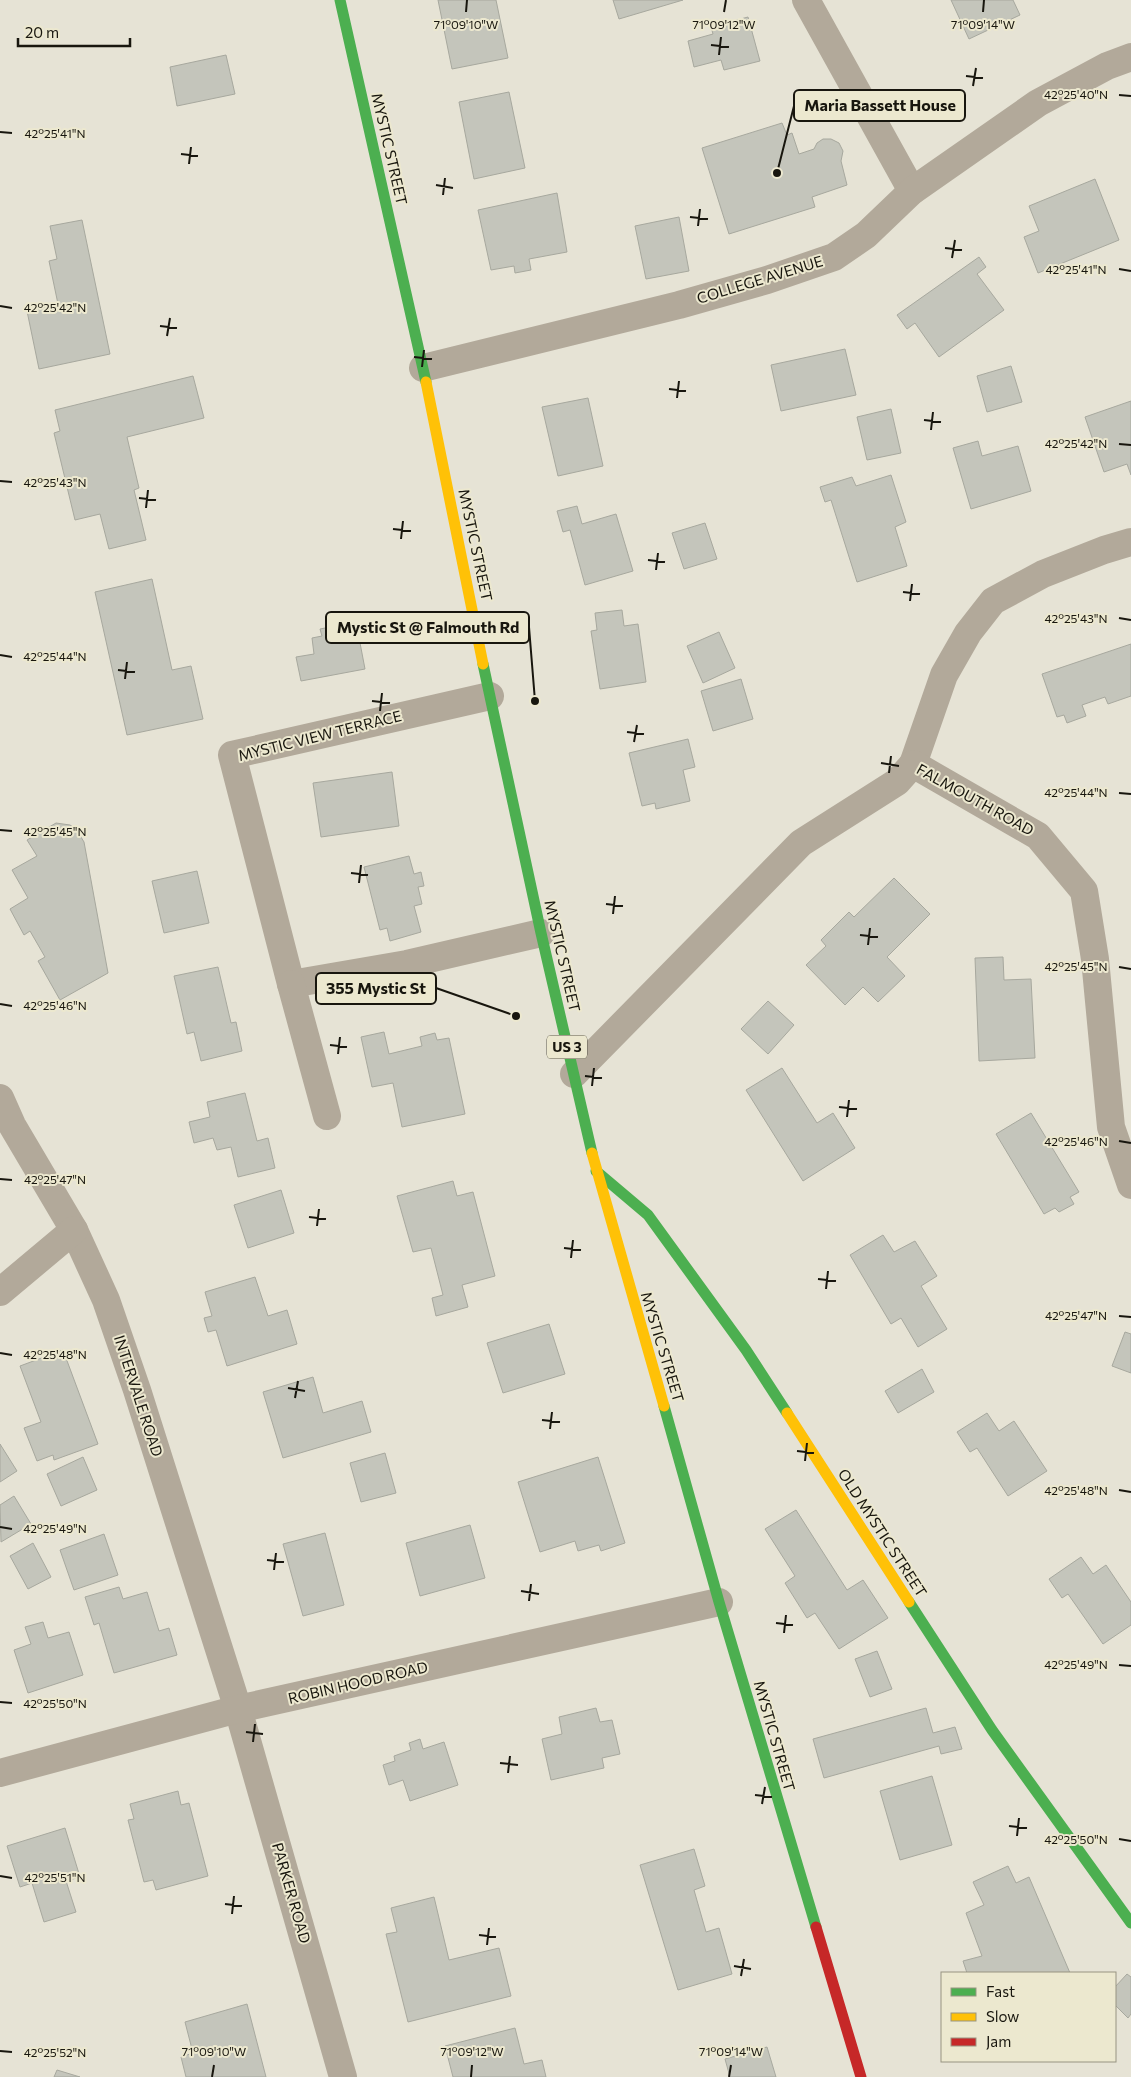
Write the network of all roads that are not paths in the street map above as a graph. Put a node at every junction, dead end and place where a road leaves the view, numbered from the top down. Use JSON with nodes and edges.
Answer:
{"nodes":[{"id":1,"x":340,"y":0,"type":"edge"},
{"id":2,"x":806,"y":0,"type":"edge"},
{"id":3,"x":1131,"y":57,"type":"edge"},
{"id":4,"x":912,"y":191,"type":"junction"},
{"id":5,"x":424,"y":368,"type":"junction"},
{"id":6,"x":1131,"y":542,"type":"edge"},
{"id":7,"x":490,"y":696,"type":"junction"},
{"id":8,"x":913,"y":764,"type":"junction"},
{"id":9,"x":541,"y":933,"type":"junction"},
{"id":10,"x":291,"y":984,"type":"junction"},
{"id":11,"x":574,"y":1074,"type":"junction"},
{"id":12,"x":0,"y":1098,"type":"edge"},
{"id":13,"x":327,"y":1116,"type":"dead end"},
{"id":14,"x":596,"y":1171,"type":"junction"},
{"id":15,"x":1131,"y":1185,"type":"edge"},
{"id":16,"x":74,"y":1230,"type":"junction"},
{"id":17,"x":0,"y":1292,"type":"edge"},
{"id":18,"x":718,"y":1602,"type":"junction"},
{"id":19,"x":238,"y":1710,"type":"junction"},
{"id":20,"x":0,"y":1773,"type":"edge"},
{"id":21,"x":1131,"y":1923,"type":"edge"},
{"id":22,"x":343,"y":2077,"type":"edge"},
{"id":23,"x":861,"y":2077,"type":"edge"}],
"edges":[{"from":1,"to":5,"type":"main road","name":"MYSTIC STREET","number":"US 3"},
{"from":2,"to":4,"type":"street"},
{"from":3,"to":4,"type":"street","name":"COLLEGE AVENUE"},
{"from":4,"to":5,"type":"street","name":"COLLEGE AVENUE"},
{"from":5,"to":7,"type":"main road","name":"MYSTIC STREET","number":"US 3"},
{"from":6,"to":8,"type":"street"},
{"from":7,"to":9,"type":"main road","name":"MYSTIC STREET","number":"US 3"},
{"from":7,"to":10,"type":"street","name":"MYSTIC VIEW TERRACE"},
{"from":8,"to":11,"type":"street","name":"FALMOUTH ROAD"},
{"from":8,"to":15,"type":"street","name":"FALMOUTH ROAD"},
{"from":9,"to":10,"type":"street"},
{"from":9,"to":11,"type":"main road","name":"MYSTIC STREET","number":"US 3"},
{"from":10,"to":13,"type":"street","name":"MYSTIC VIEW TERRACE"},
{"from":11,"to":14,"type":"main road","name":"MYSTIC STREET","number":"US 3"},
{"from":12,"to":16,"type":"street","name":"INTERVALE ROAD"},
{"from":14,"to":18,"type":"main road","name":"MYSTIC STREET","number":"US 3"},
{"from":14,"to":21,"type":"main road","name":"OLD MYSTIC STREET"},
{"from":16,"to":17,"type":"street"},
{"from":16,"to":19,"type":"street","name":"INTERVALE ROAD"},
{"from":18,"to":19,"type":"street","name":"ROBIN HOOD ROAD"},
{"from":18,"to":23,"type":"main road","name":"MYSTIC STREET","number":"US 3"},
{"from":19,"to":20,"type":"street","name":"ROBIN HOOD ROAD"},
{"from":19,"to":22,"type":"street","name":"PARKER ROAD"}]}
